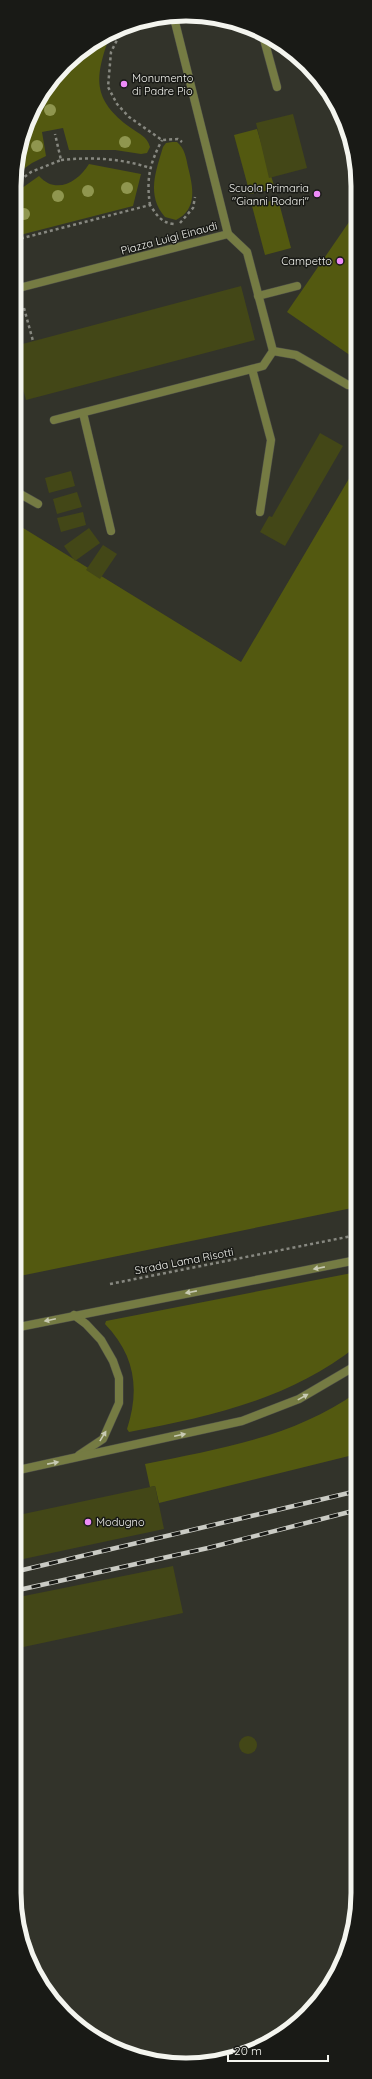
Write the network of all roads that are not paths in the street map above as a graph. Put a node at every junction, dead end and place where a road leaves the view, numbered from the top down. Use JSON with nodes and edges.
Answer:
{"nodes":[{"id":1,"x":175,"y":21,"type":"edge"},
{"id":2,"x":264,"y":41,"type":"edge"},
{"id":3,"x":277,"y":87,"type":"dead end"},
{"id":4,"x":228,"y":234,"type":"junction"},
{"id":5,"x":297,"y":286,"type":"dead end"},
{"id":6,"x":21,"y":288,"type":"edge"},
{"id":7,"x":258,"y":296,"type":"junction"},
{"id":8,"x":273,"y":351,"type":"junction"},
{"id":9,"x":252,"y":369,"type":"junction"},
{"id":10,"x":348,"y":385,"type":"dead end"},
{"id":11,"x":83,"y":413,"type":"junction"},
{"id":12,"x":54,"y":420,"type":"dead end"},
{"id":13,"x":21,"y":494,"type":"edge"},
{"id":14,"x":38,"y":504,"type":"dead end"},
{"id":15,"x":260,"y":512,"type":"dead end"},
{"id":16,"x":111,"y":531,"type":"dead end"},
{"id":17,"x":351,"y":1261,"type":"edge"},
{"id":18,"x":74,"y":1315,"type":"junction"},
{"id":19,"x":21,"y":1326,"type":"edge"},
{"id":20,"x":351,"y":1369,"type":"edge"},
{"id":21,"x":73,"y":1459,"type":"junction"},
{"id":22,"x":21,"y":1469,"type":"edge"}],
"edges":[{"from":1,"to":4,"type":"street","name":"Piazza Luigi Einaudi"},
{"from":2,"to":3,"type":"street"},
{"from":4,"to":6,"type":"street","name":"Piazza Luigi Einaudi"},
{"from":4,"to":7,"type":"street"},
{"from":5,"to":7,"type":"street"},
{"from":7,"to":8,"type":"street"},
{"from":8,"to":9,"type":"street"},
{"from":8,"to":10,"type":"street"},
{"from":9,"to":11,"type":"street"},
{"from":9,"to":15,"type":"street"},
{"from":11,"to":12,"type":"street"},
{"from":11,"to":16,"type":"street"},
{"from":13,"to":14,"type":"street"},
{"from":17,"to":18,"type":"street","one_way":true},
{"from":18,"to":19,"type":"street","one_way":true},
{"from":21,"to":18,"type":"street","one_way":true},
{"from":21,"to":20,"type":"street","one_way":true},
{"from":22,"to":21,"type":"street","one_way":true}]}
